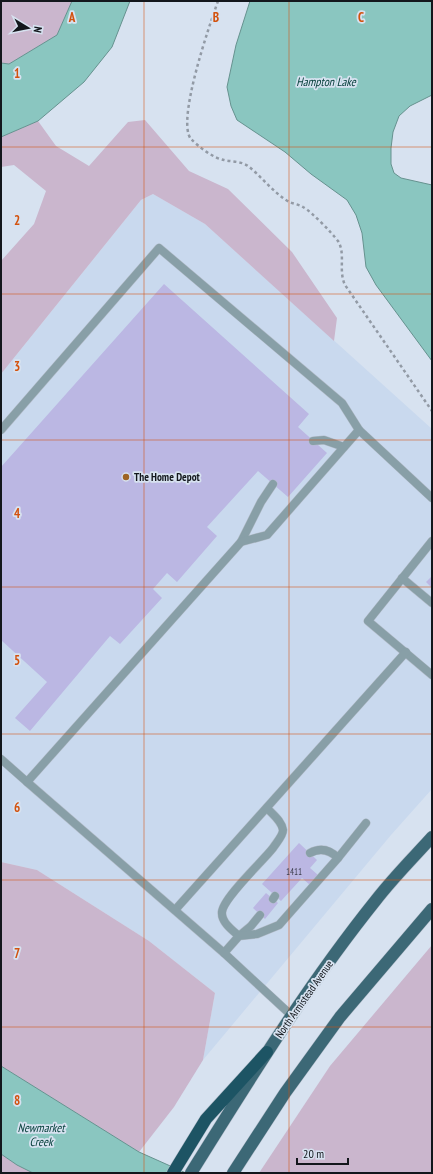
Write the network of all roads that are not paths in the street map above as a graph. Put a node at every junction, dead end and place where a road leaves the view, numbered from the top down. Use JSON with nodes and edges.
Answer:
{"nodes":[{"id":1,"x":1,"y":430,"type":"edge"},
{"id":2,"x":359,"y":430,"type":"junction"},
{"id":3,"x":313,"y":441,"type":"dead end"},
{"id":4,"x":344,"y":448,"type":"junction"},
{"id":5,"x":274,"y":484,"type":"dead end"},
{"id":6,"x":432,"y":498,"type":"edge"},
{"id":7,"x":432,"y":541,"type":"edge"},
{"id":8,"x":241,"y":542,"type":"junction"},
{"id":9,"x":402,"y":578,"type":"junction"},
{"id":10,"x":432,"y":603,"type":"edge"},
{"id":11,"x":406,"y":652,"type":"junction"},
{"id":12,"x":432,"y":674,"type":"edge"},
{"id":13,"x":1,"y":758,"type":"edge"},
{"id":14,"x":27,"y":782,"type":"junction"},
{"id":15,"x":267,"y":808,"type":"junction"},
{"id":16,"x":366,"y":823,"type":"dead end"},
{"id":17,"x":432,"y":837,"type":"edge"},
{"id":18,"x":310,"y":853,"type":"dead end"},
{"id":19,"x":338,"y":858,"type":"junction"},
{"id":20,"x":432,"y":909,"type":"edge"},
{"id":21,"x":175,"y":910,"type":"junction"},
{"id":22,"x":260,"y":915,"type":"dead end"},
{"id":23,"x":239,"y":936,"type":"junction"},
{"id":24,"x":224,"y":953,"type":"junction"},
{"id":25,"x":291,"y":1015,"type":"junction"},
{"id":26,"x":267,"y":1052,"type":"junction"},
{"id":27,"x":236,"y":1169,"type":"edge"},
{"id":28,"x":172,"y":1173,"type":"edge"},
{"id":29,"x":191,"y":1173,"type":"edge"}],
"edges":[{"from":1,"to":2,"type":"lane"},
{"from":2,"to":4,"type":"lane"},
{"from":2,"to":6,"type":"lane"},
{"from":3,"to":4,"type":"lane"},
{"from":4,"to":8,"type":"lane"},
{"from":5,"to":8,"type":"lane"},
{"from":7,"to":9,"type":"lane"},
{"from":8,"to":14,"type":"lane"},
{"from":9,"to":10,"type":"lane"},
{"from":9,"to":11,"type":"lane"},
{"from":11,"to":12,"type":"lane"},
{"from":11,"to":15,"type":"lane"},
{"from":13,"to":14,"type":"lane"},
{"from":14,"to":21,"type":"lane"},
{"from":15,"to":21,"type":"lane"},
{"from":15,"to":23,"type":"lane"},
{"from":16,"to":19,"type":"lane"},
{"from":17,"to":25,"type":"main road","name":"North Armistead Avenue"},
{"from":18,"to":19,"type":"lane"},
{"from":19,"to":23,"type":"lane"},
{"from":20,"to":27,"type":"main road"},
{"from":21,"to":24,"type":"lane"},
{"from":22,"to":23,"type":"lane"},
{"from":23,"to":24,"type":"lane"},
{"from":24,"to":25,"type":"lane"},
{"from":25,"to":26,"type":"main road","name":"North Armistead Avenue"},
{"from":26,"to":28,"type":"highway"},
{"from":26,"to":29,"type":"main road","name":"North Armistead Avenue"}]}
